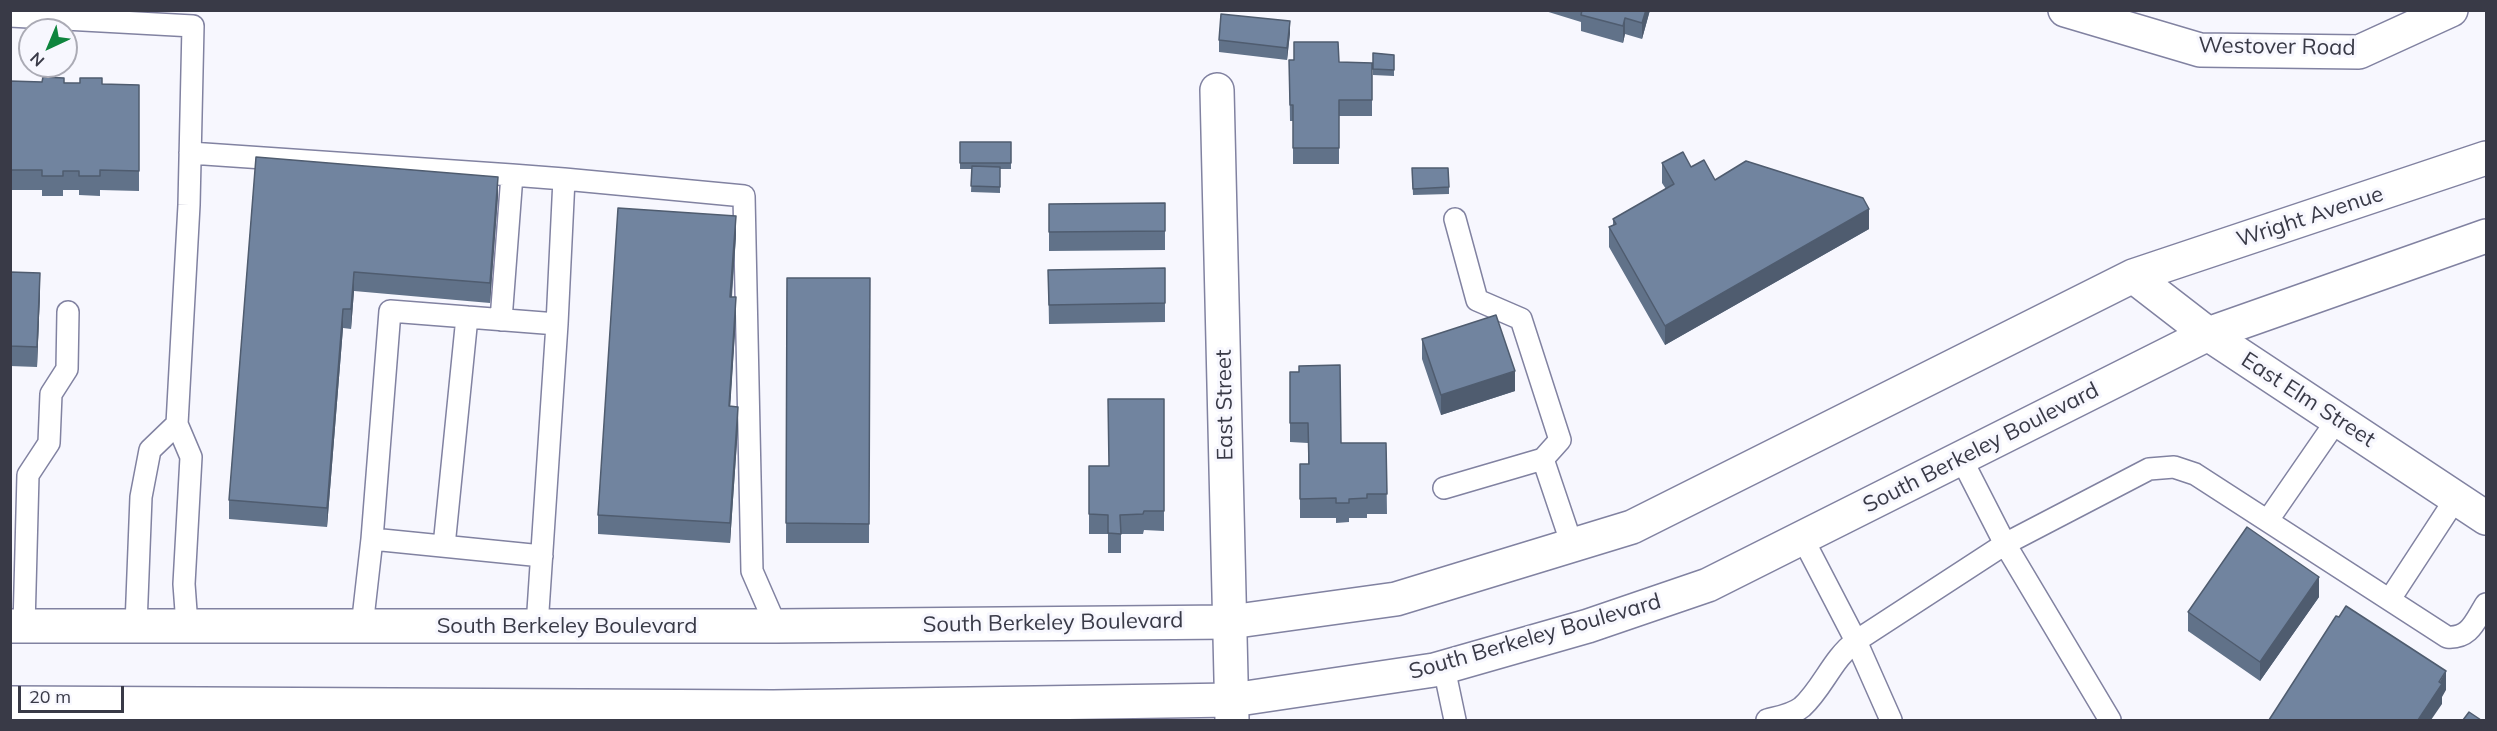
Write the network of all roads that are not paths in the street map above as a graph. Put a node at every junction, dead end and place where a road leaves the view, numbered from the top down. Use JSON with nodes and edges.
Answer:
{"nodes":[{"id":1,"x":2065,"y":10,"type":"edge"},
{"id":2,"x":2451,"y":10,"type":"edge"},
{"id":3,"x":10,"y":16,"type":"edge"},
{"id":4,"x":1217,"y":90,"type":"dead end"},
{"id":5,"x":190,"y":153,"type":"junction"},
{"id":6,"x":2487,"y":158,"type":"edge"},
{"id":7,"x":512,"y":175,"type":"junction"},
{"id":8,"x":564,"y":179,"type":"junction"},
{"id":9,"x":1455,"y":219,"type":"dead end"},
{"id":10,"x":2487,"y":236,"type":"edge"},
{"id":11,"x":2133,"y":276,"type":"junction"},
{"id":12,"x":68,"y":312,"type":"dead end"},
{"id":13,"x":467,"y":317,"type":"junction"},
{"id":14,"x":501,"y":320,"type":"junction"},
{"id":15,"x":557,"y":324,"type":"junction"},
{"id":16,"x":2208,"y":334,"type":"junction"},
{"id":17,"x":2337,"y":420,"type":"junction"},
{"id":18,"x":177,"y":424,"type":"junction"},
{"id":19,"x":1961,"y":458,"type":"junction"},
{"id":20,"x":1544,"y":459,"type":"junction"},
{"id":21,"x":1444,"y":488,"type":"dead end"},
{"id":22,"x":2456,"y":498,"type":"junction"},
{"id":23,"x":2487,"y":518,"type":"edge"},
{"id":24,"x":2268,"y":520,"type":"junction"},
{"id":25,"x":372,"y":539,"type":"junction"},
{"id":26,"x":1803,"y":539,"type":"junction"},
{"id":27,"x":2005,"y":544,"type":"junction"},
{"id":28,"x":1572,"y":545,"type":"junction"},
{"id":29,"x":444,"y":546,"type":"junction"},
{"id":30,"x":542,"y":556,"type":"junction"},
{"id":31,"x":2390,"y":599,"type":"junction"},
{"id":32,"x":2487,"y":604,"type":"edge"},
{"id":33,"x":1230,"y":622,"type":"junction"},
{"id":34,"x":135,"y":625,"type":"junction"},
{"id":35,"x":187,"y":625,"type":"junction"},
{"id":36,"x":17,"y":626,"type":"edge"},
{"id":37,"x":537,"y":626,"type":"junction"},
{"id":38,"x":776,"y":626,"type":"junction"},
{"id":39,"x":362,"y":627,"type":"junction"},
{"id":40,"x":1856,"y":641,"type":"junction"},
{"id":41,"x":1444,"y":668,"type":"junction"},
{"id":42,"x":10,"y":703,"type":"edge"},
{"id":43,"x":1232,"y":710,"type":"edge"},
{"id":44,"x":272,"y":712,"type":"edge"},
{"id":45,"x":360,"y":712,"type":"edge"},
{"id":46,"x":1455,"y":720,"type":"edge"},
{"id":47,"x":1767,"y":720,"type":"edge"},
{"id":48,"x":1892,"y":720,"type":"edge"},
{"id":49,"x":2110,"y":720,"type":"edge"}],
"edges":[{"from":1,"to":2,"type":"street","name":"Westover Road"},
{"from":3,"to":5,"type":"lane"},
{"from":4,"to":33,"type":"street","name":"East Street"},
{"from":5,"to":7,"type":"lane"},
{"from":5,"to":18,"type":"lane"},
{"from":6,"to":11,"type":"street","name":"Wright Avenue"},
{"from":7,"to":8,"type":"lane"},
{"from":7,"to":14,"type":"lane"},
{"from":8,"to":15,"type":"lane"},
{"from":8,"to":38,"type":"lane"},
{"from":9,"to":20,"type":"lane"},
{"from":10,"to":16,"type":"street"},
{"from":11,"to":16,"type":"street","name":"East Elm Street"},
{"from":11,"to":28,"type":"street","name":"South Berkeley Boulevard"},
{"from":12,"to":36,"type":"lane"},
{"from":13,"to":14,"type":"lane"},
{"from":13,"to":25,"type":"lane"},
{"from":13,"to":29,"type":"lane"},
{"from":14,"to":15,"type":"lane"},
{"from":15,"to":30,"type":"lane"},
{"from":16,"to":17,"type":"street","name":"East Elm Street"},
{"from":16,"to":19,"type":"street","name":"South Berkeley Boulevard"},
{"from":17,"to":22,"type":"street","name":"East Elm Street"},
{"from":17,"to":24,"type":"lane"},
{"from":18,"to":34,"type":"lane"},
{"from":18,"to":35,"type":"lane"},
{"from":19,"to":26,"type":"street","name":"South Berkeley Boulevard"},
{"from":19,"to":27,"type":"lane"},
{"from":20,"to":21,"type":"lane"},
{"from":20,"to":28,"type":"lane"},
{"from":22,"to":23,"type":"street","name":"East Elm Street"},
{"from":22,"to":31,"type":"lane"},
{"from":24,"to":27,"type":"lane"},
{"from":24,"to":31,"type":"lane"},
{"from":25,"to":29,"type":"lane"},
{"from":25,"to":39,"type":"lane"},
{"from":26,"to":40,"type":"lane"},
{"from":26,"to":41,"type":"street","name":"South Berkeley Boulevard"},
{"from":27,"to":40,"type":"lane"},
{"from":27,"to":49,"type":"lane"},
{"from":28,"to":33,"type":"street","name":"South Berkeley Boulevard"},
{"from":29,"to":30,"type":"lane"},
{"from":30,"to":37,"type":"lane"},
{"from":31,"to":32,"type":"lane"},
{"from":33,"to":38,"type":"street","name":"South Berkeley Boulevard"},
{"from":33,"to":43,"type":"street","name":"East Street"},
{"from":34,"to":35,"type":"street","name":"South Berkeley Boulevard"},
{"from":34,"to":36,"type":"street","name":"South Berkeley Boulevard"},
{"from":35,"to":39,"type":"street","name":"South Berkeley Boulevard"},
{"from":37,"to":38,"type":"street","name":"South Berkeley Boulevard"},
{"from":37,"to":39,"type":"street","name":"South Berkeley Boulevard"},
{"from":40,"to":47,"type":"lane"},
{"from":40,"to":48,"type":"lane"},
{"from":41,"to":43,"type":"street","name":"South Berkeley Boulevard"},
{"from":41,"to":46,"type":"lane"},
{"from":42,"to":44,"type":"street","name":"South Berkeley Boulevard"},
{"from":43,"to":45,"type":"street","name":"South Berkeley Boulevard"},
{"from":44,"to":45,"type":"street","name":"South Berkeley Boulevard"}]}
